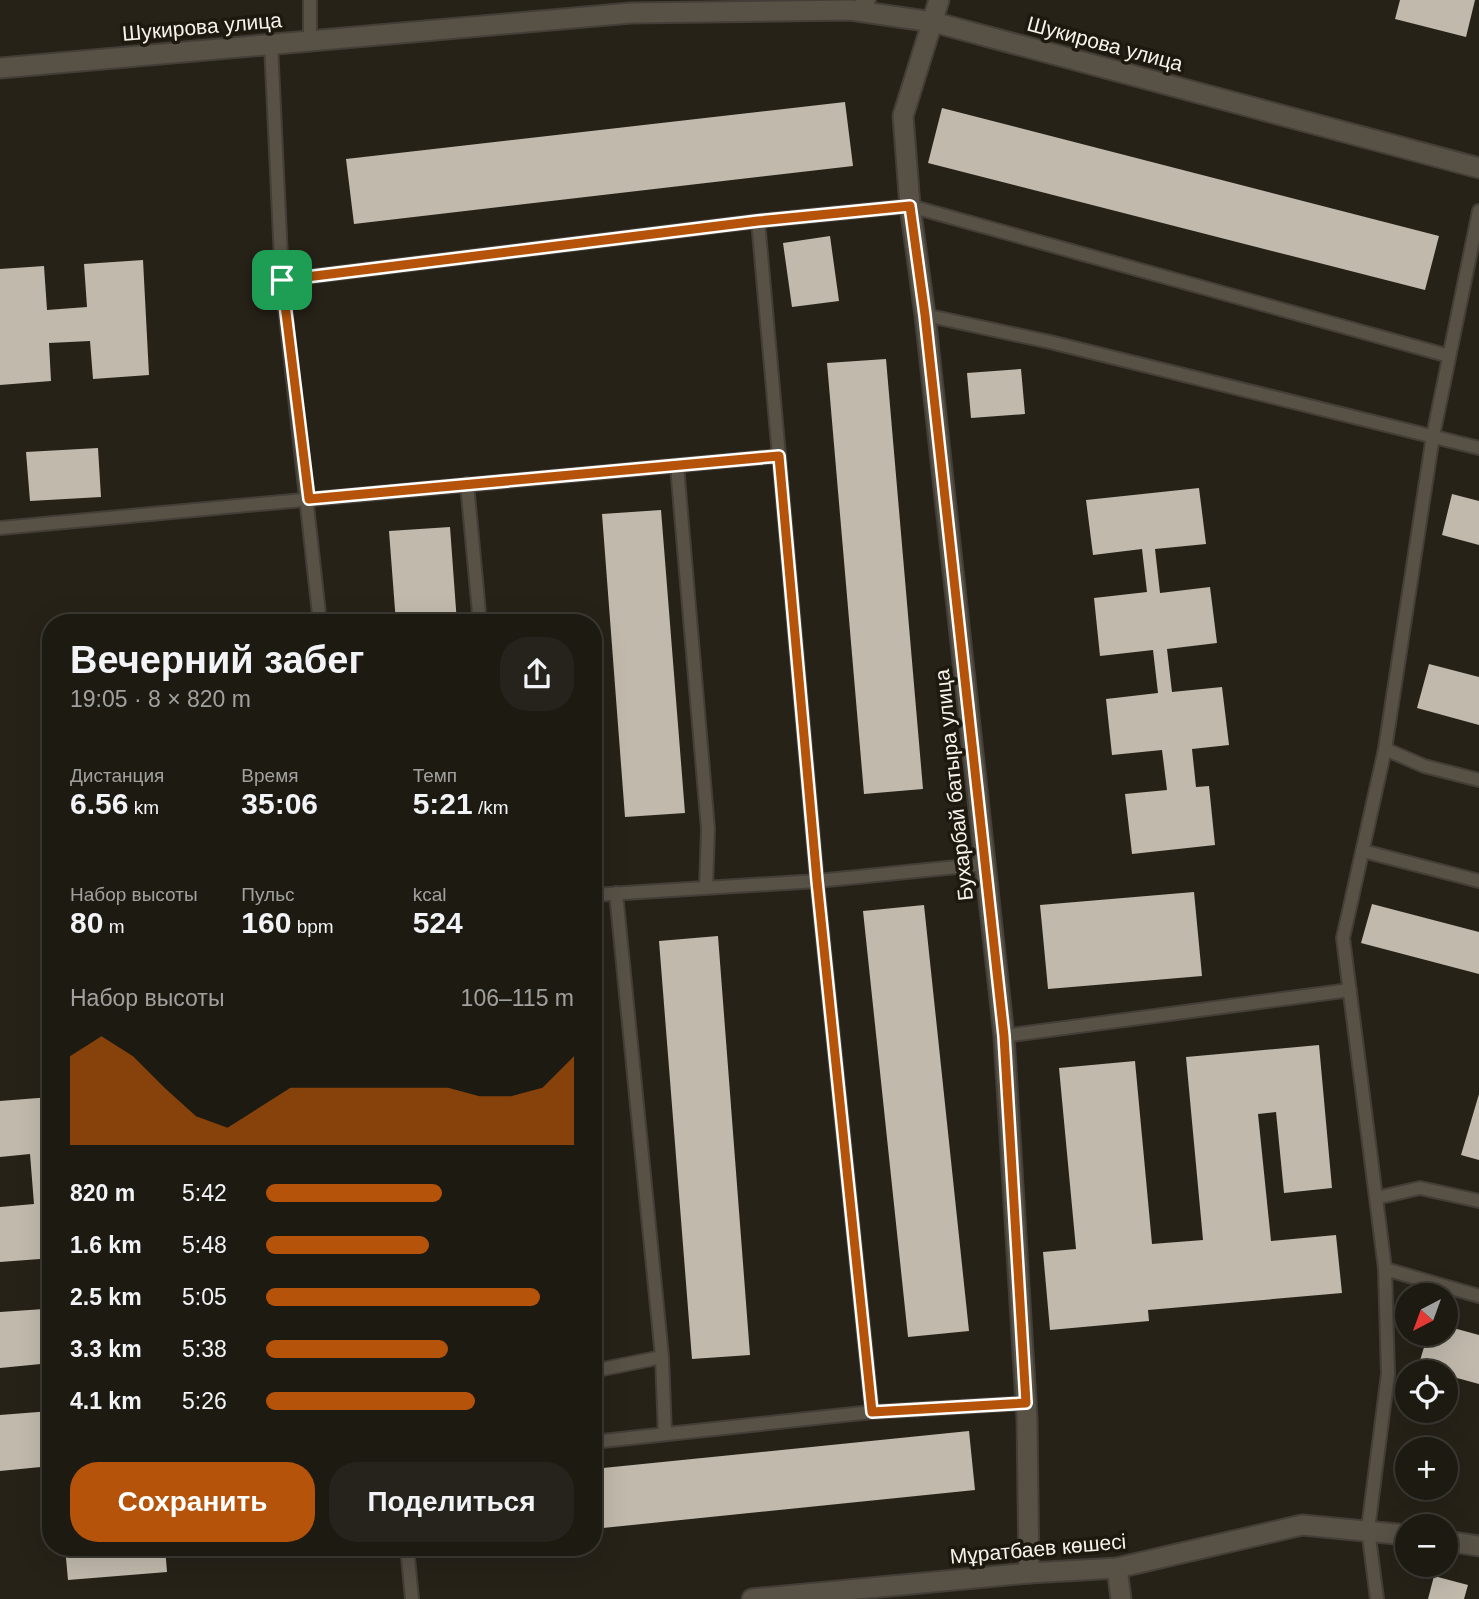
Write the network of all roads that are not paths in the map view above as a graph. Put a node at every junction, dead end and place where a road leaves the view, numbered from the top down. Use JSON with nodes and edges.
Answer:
{"nodes":[{"id":1,"x":310,"y":0,"type":"edge"},
{"id":2,"x":869,"y":0,"type":"edge"},
{"id":3,"x":939,"y":0,"type":"edge"},
{"id":4,"x":808,"y":5,"type":"edge"},
{"id":5,"x":629,"y":6,"type":"edge"},
{"id":6,"x":850,"y":10,"type":"junction"},
{"id":7,"x":933,"y":22,"type":"junction"},
{"id":8,"x":310,"y":40,"type":"junction"},
{"id":9,"x":271,"y":44,"type":"junction"},
{"id":10,"x":0,"y":68,"type":"edge"},
{"id":11,"x":1479,"y":168,"type":"edge"},
{"id":12,"x":910,"y":206,"type":"junction"},
{"id":13,"x":1479,"y":211,"type":"edge"},
{"id":14,"x":758,"y":221,"type":"junction"},
{"id":15,"x":282,"y":280,"type":"junction"},
{"id":16,"x":925,"y":315,"type":"junction"},
{"id":17,"x":1450,"y":356,"type":"junction"},
{"id":18,"x":1433,"y":436,"type":"junction"},
{"id":19,"x":1479,"y":448,"type":"edge"},
{"id":20,"x":779,"y":456,"type":"junction"},
{"id":21,"x":677,"y":466,"type":"junction"},
{"id":22,"x":467,"y":484,"type":"junction"},
{"id":23,"x":309,"y":499,"type":"junction"},
{"id":24,"x":0,"y":528,"type":"edge"},
{"id":25,"x":319,"y":614,"type":"edge"},
{"id":26,"x":479,"y":614,"type":"edge"},
{"id":27,"x":1385,"y":750,"type":"junction"},
{"id":28,"x":1479,"y":780,"type":"edge"},
{"id":29,"x":1363,"y":851,"type":"junction"},
{"id":30,"x":986,"y":864,"type":"junction"},
{"id":31,"x":817,"y":881,"type":"junction"},
{"id":32,"x":1479,"y":881,"type":"edge"},
{"id":33,"x":706,"y":888,"type":"junction"},
{"id":34,"x":616,"y":893,"type":"junction"},
{"id":35,"x":602,"y":894,"type":"edge"},
{"id":36,"x":1350,"y":990,"type":"junction"},
{"id":37,"x":1004,"y":1036,"type":"junction"},
{"id":38,"x":1376,"y":1198,"type":"junction"},
{"id":39,"x":1479,"y":1201,"type":"edge"},
{"id":40,"x":1385,"y":1269,"type":"junction"},
{"id":41,"x":1479,"y":1296,"type":"edge"},
{"id":42,"x":662,"y":1357,"type":"junction"},
{"id":43,"x":602,"y":1369,"type":"edge"},
{"id":44,"x":1026,"y":1403,"type":"junction"},
{"id":45,"x":872,"y":1412,"type":"junction"},
{"id":46,"x":665,"y":1434,"type":"junction"},
{"id":47,"x":602,"y":1441,"type":"edge"},
{"id":48,"x":1368,"y":1529,"type":"junction"},
{"id":49,"x":1395,"y":1533,"type":"edge"},
{"id":50,"x":1458,"y":1543,"type":"edge"},
{"id":51,"x":1479,"y":1546,"type":"edge"},
{"id":52,"x":408,"y":1556,"type":"edge"},
{"id":53,"x":1117,"y":1567,"type":"junction"},
{"id":54,"x":1029,"y":1573,"type":"junction"},
{"id":55,"x":412,"y":1599,"type":"edge"},
{"id":56,"x":752,"y":1599,"type":"edge"},
{"id":57,"x":1121,"y":1599,"type":"edge"},
{"id":58,"x":1377,"y":1599,"type":"edge"}],
"edges":[{"from":1,"to":8,"type":"lane"},
{"from":2,"to":6,"type":"lane"},
{"from":3,"to":7,"type":"street","name":"Бухарбай батыра улица"},
{"from":4,"to":5,"type":"street","name":"Шукирова улица"},
{"from":4,"to":6,"type":"street","name":"Шукирова улица"},
{"from":5,"to":8,"type":"street","name":"Шукирова улица"},
{"from":6,"to":7,"type":"street","name":"Шукирова улица"},
{"from":7,"to":11,"type":"street","name":"Шукирова улица"},
{"from":7,"to":12,"type":"street","name":"Бухарбай батыра улица"},
{"from":8,"to":9,"type":"street","name":"Шукирова улица"},
{"from":9,"to":10,"type":"street","name":"Шукирова улица"},
{"from":9,"to":15,"type":"lane"},
{"from":12,"to":14,"type":"lane"},
{"from":12,"to":16,"type":"street","name":"Бухарбай батыра улица"},
{"from":12,"to":17,"type":"lane"},
{"from":13,"to":17,"type":"lane"},
{"from":14,"to":15,"type":"lane"},
{"from":14,"to":20,"type":"lane"},
{"from":15,"to":23,"type":"lane"},
{"from":16,"to":18,"type":"lane"},
{"from":16,"to":30,"type":"street","name":"Бухарбай батыра улица"},
{"from":17,"to":18,"type":"lane"},
{"from":18,"to":19,"type":"lane"},
{"from":18,"to":27,"type":"lane"},
{"from":20,"to":21,"type":"lane"},
{"from":20,"to":31,"type":"lane"},
{"from":21,"to":22,"type":"lane"},
{"from":21,"to":33,"type":"lane"},
{"from":22,"to":23,"type":"lane"},
{"from":22,"to":26,"type":"lane"},
{"from":23,"to":24,"type":"lane"},
{"from":23,"to":25,"type":"lane"},
{"from":27,"to":28,"type":"lane"},
{"from":27,"to":29,"type":"lane"},
{"from":29,"to":32,"type":"lane"},
{"from":29,"to":36,"type":"lane"},
{"from":30,"to":31,"type":"lane"},
{"from":30,"to":37,"type":"street","name":"Бухарбай батыра улица"},
{"from":31,"to":33,"type":"lane"},
{"from":31,"to":45,"type":"lane"},
{"from":33,"to":34,"type":"lane"},
{"from":34,"to":35,"type":"lane"},
{"from":34,"to":42,"type":"lane"},
{"from":36,"to":37,"type":"lane"},
{"from":36,"to":38,"type":"lane"},
{"from":37,"to":44,"type":"street","name":"Бухарбай батыра улица"},
{"from":38,"to":39,"type":"lane"},
{"from":38,"to":40,"type":"lane"},
{"from":40,"to":41,"type":"lane"},
{"from":40,"to":48,"type":"lane"},
{"from":42,"to":43,"type":"lane"},
{"from":42,"to":46,"type":"lane"},
{"from":44,"to":45,"type":"lane"},
{"from":44,"to":54,"type":"street","name":"Бухарбай батыра улица"},
{"from":45,"to":46,"type":"lane"},
{"from":46,"to":47,"type":"lane"},
{"from":48,"to":49,"type":"street","name":"Мұратбаев көшесі"},
{"from":48,"to":53,"type":"street","name":"Мұратбаев көшесі"},
{"from":48,"to":58,"type":"lane"},
{"from":50,"to":51,"type":"street"},
{"from":52,"to":55,"type":"lane"},
{"from":53,"to":54,"type":"street","name":"Мұратбаев көшесі"},
{"from":53,"to":57,"type":"street"},
{"from":54,"to":56,"type":"street","name":"Мұратбаев көшесі"}]}
